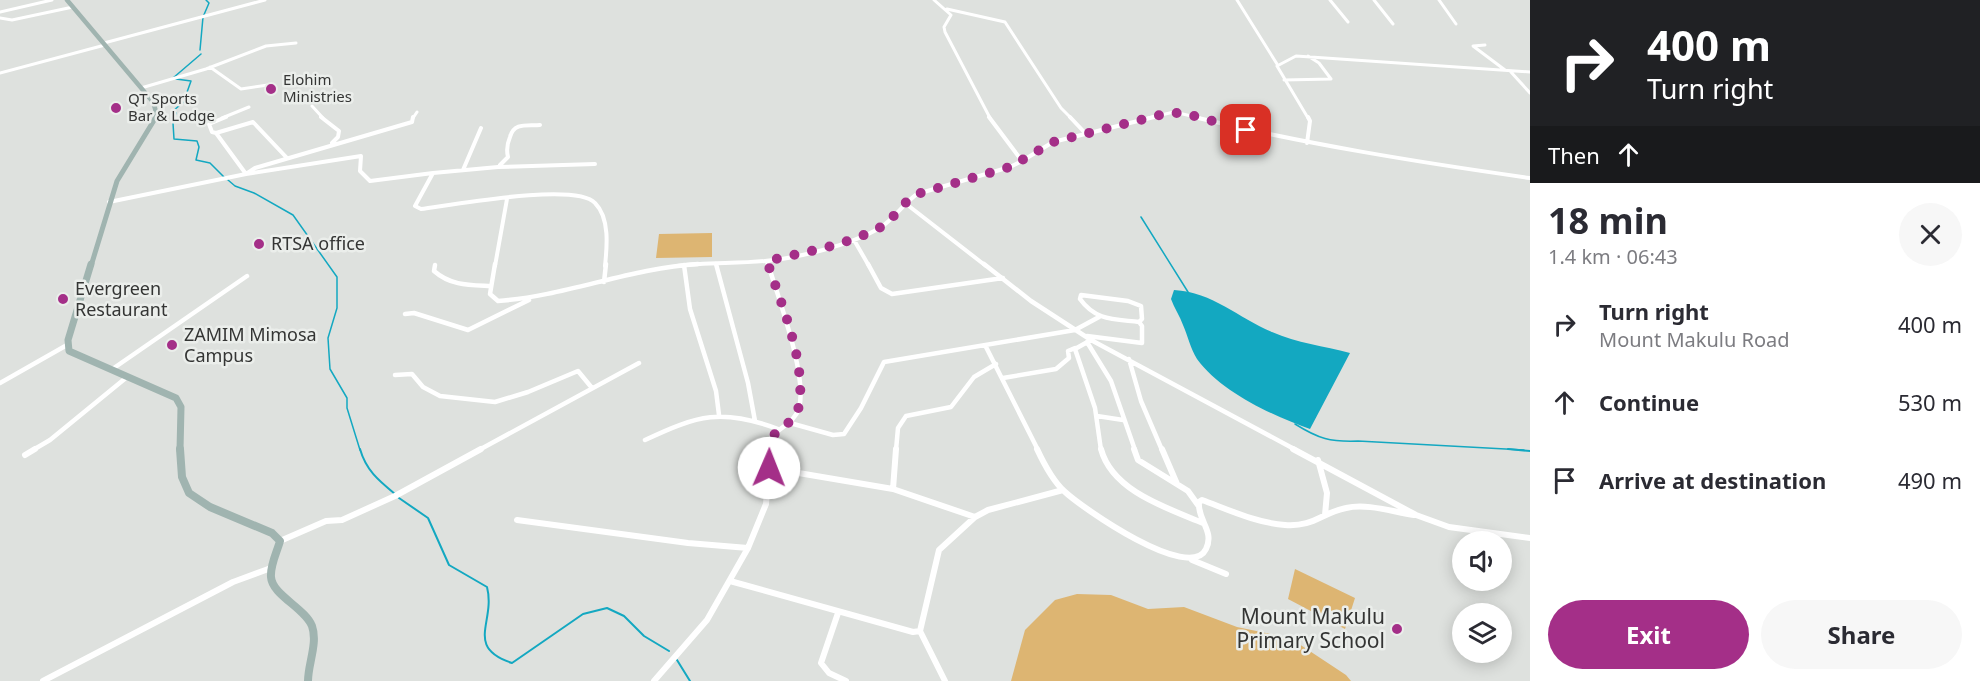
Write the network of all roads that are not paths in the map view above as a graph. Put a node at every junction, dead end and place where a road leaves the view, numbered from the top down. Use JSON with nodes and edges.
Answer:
{"nodes":[{"id":1,"x":52,"y":0,"type":"edge"},
{"id":2,"x":68,"y":0,"type":"edge"},
{"id":3,"x":265,"y":0,"type":"edge"},
{"id":4,"x":934,"y":0,"type":"edge"},
{"id":5,"x":1237,"y":0,"type":"edge"},
{"id":6,"x":1330,"y":0,"type":"edge"},
{"id":7,"x":1374,"y":0,"type":"edge"},
{"id":8,"x":1439,"y":0,"type":"edge"},
{"id":9,"x":73,"y":7,"type":"junction"},
{"id":10,"x":945,"y":8,"type":"junction"},
{"id":11,"x":0,"y":12,"type":"edge"},
{"id":12,"x":0,"y":18,"type":"edge"},
{"id":13,"x":1348,"y":22,"type":"dead end"},
{"id":14,"x":1393,"y":24,"type":"dead end"},
{"id":15,"x":1456,"y":24,"type":"dead end"},
{"id":16,"x":296,"y":43,"type":"dead end"},
{"id":17,"x":104,"y":44,"type":"junction"},
{"id":18,"x":1485,"y":45,"type":"dead end"},
{"id":19,"x":1306,"y":56,"type":"junction"},
{"id":20,"x":1277,"y":64,"type":"junction"},
{"id":21,"x":210,"y":67,"type":"junction"},
{"id":22,"x":1505,"y":70,"type":"junction"},
{"id":23,"x":1510,"y":70,"type":"junction"},
{"id":24,"x":1530,"y":72,"type":"edge"},
{"id":25,"x":0,"y":73,"type":"edge"},
{"id":26,"x":1284,"y":80,"type":"junction"},
{"id":27,"x":1524,"y":84,"type":"junction"},
{"id":28,"x":1530,"y":84,"type":"edge"},
{"id":29,"x":268,"y":85,"type":"dead end"},
{"id":30,"x":141,"y":88,"type":"junction"},
{"id":31,"x":1530,"y":93,"type":"edge"},
{"id":32,"x":312,"y":106,"type":"dead end"},
{"id":33,"x":249,"y":107,"type":"dead end"},
{"id":34,"x":417,"y":112,"type":"dead end"},
{"id":35,"x":540,"y":125,"type":"dead end"},
{"id":36,"x":481,"y":128,"type":"dead end"},
{"id":37,"x":216,"y":133,"type":"junction"},
{"id":38,"x":1086,"y":134,"type":"junction"},
{"id":39,"x":1307,"y":143,"type":"junction"},
{"id":40,"x":327,"y":146,"type":"junction"},
{"id":41,"x":287,"y":158,"type":"junction"},
{"id":42,"x":1022,"y":161,"type":"junction"},
{"id":43,"x":595,"y":164,"type":"dead end"},
{"id":44,"x":498,"y":166,"type":"junction"},
{"id":45,"x":463,"y":170,"type":"junction"},
{"id":46,"x":433,"y":173,"type":"junction"},
{"id":47,"x":246,"y":174,"type":"junction"},
{"id":48,"x":1530,"y":178,"type":"edge"},
{"id":49,"x":507,"y":200,"type":"junction"},
{"id":50,"x":109,"y":202,"type":"junction"},
{"id":51,"x":906,"y":203,"type":"junction"},
{"id":52,"x":854,"y":240,"type":"junction"},
{"id":53,"x":767,"y":261,"type":"junction"},
{"id":54,"x":716,"y":264,"type":"junction"},
{"id":55,"x":435,"y":265,"type":"dead end"},
{"id":56,"x":684,"y":265,"type":"junction"},
{"id":57,"x":247,"y":276,"type":"dead end"},
{"id":58,"x":1003,"y":278,"type":"junction"},
{"id":59,"x":604,"y":282,"type":"junction"},
{"id":60,"x":491,"y":286,"type":"junction"},
{"id":61,"x":537,"y":296,"type":"junction"},
{"id":62,"x":405,"y":314,"type":"dead end"},
{"id":63,"x":1099,"y":317,"type":"junction"},
{"id":64,"x":1139,"y":322,"type":"junction"},
{"id":65,"x":1075,"y":330,"type":"junction"},
{"id":66,"x":1084,"y":335,"type":"junction"},
{"id":67,"x":1089,"y":341,"type":"junction"},
{"id":68,"x":67,"y":345,"type":"junction"},
{"id":69,"x":985,"y":345,"type":"junction"},
{"id":70,"x":1076,"y":348,"type":"junction"},
{"id":71,"x":1130,"y":359,"type":"junction"},
{"id":72,"x":639,"y":363,"type":"dead end"},
{"id":73,"x":996,"y":364,"type":"junction"},
{"id":74,"x":111,"y":370,"type":"junction"},
{"id":75,"x":395,"y":375,"type":"dead end"},
{"id":76,"x":127,"y":377,"type":"junction"},
{"id":77,"x":1003,"y":378,"type":"junction"},
{"id":78,"x":0,"y":383,"type":"edge"},
{"id":79,"x":592,"y":388,"type":"junction"},
{"id":80,"x":719,"y":415,"type":"junction"},
{"id":81,"x":1097,"y":416,"type":"junction"},
{"id":82,"x":1123,"y":420,"type":"junction"},
{"id":83,"x":754,"y":422,"type":"junction"},
{"id":84,"x":790,"y":423,"type":"junction"},
{"id":85,"x":778,"y":429,"type":"junction"},
{"id":86,"x":645,"y":441,"type":"dead end"},
{"id":87,"x":26,"y":455,"type":"dead end"},
{"id":88,"x":1318,"y":460,"type":"junction"},
{"id":89,"x":769,"y":468,"type":"junction"},
{"id":90,"x":1177,"y":484,"type":"junction"},
{"id":91,"x":893,"y":489,"type":"junction"},
{"id":92,"x":1064,"y":490,"type":"junction"},
{"id":93,"x":1200,"y":502,"type":"junction"},
{"id":94,"x":1325,"y":515,"type":"junction"},
{"id":95,"x":1416,"y":515,"type":"junction"},
{"id":96,"x":975,"y":516,"type":"junction"},
{"id":97,"x":517,"y":520,"type":"dead end"},
{"id":98,"x":1200,"y":520,"type":"junction"},
{"id":99,"x":1530,"y":538,"type":"edge"},
{"id":100,"x":280,"y":541,"type":"junction"},
{"id":101,"x":748,"y":548,"type":"junction"},
{"id":102,"x":1192,"y":560,"type":"junction"},
{"id":103,"x":273,"y":567,"type":"junction"},
{"id":104,"x":1226,"y":574,"type":"dead end"},
{"id":105,"x":730,"y":581,"type":"junction"},
{"id":106,"x":838,"y":613,"type":"junction"},
{"id":107,"x":920,"y":631,"type":"junction"},
{"id":108,"x":43,"y":681,"type":"edge"},
{"id":109,"x":308,"y":681,"type":"edge"},
{"id":110,"x":654,"y":681,"type":"edge"},
{"id":111,"x":846,"y":681,"type":"edge"},
{"id":112,"x":945,"y":681,"type":"edge"}],
"edges":[{"from":1,"to":11,"type":"street"},
{"from":2,"to":9,"type":"street"},
{"from":3,"to":17,"type":"street"},
{"from":4,"to":10,"type":"street"},
{"from":5,"to":20,"type":"street"},
{"from":6,"to":13,"type":"street"},
{"from":7,"to":14,"type":"street"},
{"from":8,"to":15,"type":"street"},
{"from":9,"to":12,"type":"street"},
{"from":9,"to":17,"type":"street"},
{"from":10,"to":38,"type":"street"},
{"from":10,"to":42,"type":"street"},
{"from":16,"to":21,"type":"street"},
{"from":17,"to":25,"type":"street"},
{"from":17,"to":30,"type":"street"},
{"from":18,"to":22,"type":"street"},
{"from":19,"to":20,"type":"street"},
{"from":19,"to":22,"type":"street"},
{"from":19,"to":26,"type":"street"},
{"from":20,"to":26,"type":"street"},
{"from":21,"to":29,"type":"street"},
{"from":21,"to":30,"type":"street"},
{"from":22,"to":23,"type":"street"},
{"from":23,"to":24,"type":"street"},
{"from":23,"to":27,"type":"street"},
{"from":26,"to":39,"type":"street"},
{"from":27,"to":28,"type":"street"},
{"from":27,"to":31,"type":"street"},
{"from":30,"to":50,"type":"street"},
{"from":32,"to":40,"type":"street"},
{"from":33,"to":37,"type":"street"},
{"from":34,"to":40,"type":"street"},
{"from":35,"to":44,"type":"street"},
{"from":36,"to":45,"type":"street"},
{"from":37,"to":41,"type":"street"},
{"from":37,"to":47,"type":"street"},
{"from":38,"to":39,"type":"street"},
{"from":38,"to":42,"type":"street"},
{"from":39,"to":48,"type":"street"},
{"from":40,"to":41,"type":"street"},
{"from":41,"to":47,"type":"street"},
{"from":42,"to":51,"type":"street"},
{"from":43,"to":44,"type":"street"},
{"from":44,"to":45,"type":"street"},
{"from":45,"to":46,"type":"street"},
{"from":46,"to":47,"type":"street"},
{"from":46,"to":49,"type":"street"},
{"from":47,"to":50,"type":"street"},
{"from":49,"to":59,"type":"street"},
{"from":49,"to":60,"type":"street"},
{"from":50,"to":68,"type":"street"},
{"from":51,"to":52,"type":"street"},
{"from":51,"to":58,"type":"street"},
{"from":52,"to":53,"type":"street"},
{"from":52,"to":58,"type":"street"},
{"from":53,"to":54,"type":"street"},
{"from":53,"to":84,"type":"street"},
{"from":54,"to":56,"type":"street"},
{"from":54,"to":83,"type":"street"},
{"from":55,"to":60,"type":"street"},
{"from":56,"to":59,"type":"street"},
{"from":56,"to":80,"type":"street"},
{"from":57,"to":74,"type":"street"},
{"from":58,"to":65,"type":"street"},
{"from":59,"to":61,"type":"street"},
{"from":60,"to":61,"type":"street"},
{"from":61,"to":62,"type":"street"},
{"from":63,"to":64,"type":"street"},
{"from":63,"to":64,"type":"street"},
{"from":63,"to":65,"type":"street"},
{"from":64,"to":66,"type":"street"},
{"from":65,"to":66,"type":"street"},
{"from":65,"to":69,"type":"street"},
{"from":66,"to":67,"type":"street"},
{"from":67,"to":70,"type":"street"},
{"from":67,"to":71,"type":"street"},
{"from":67,"to":82,"type":"street"},
{"from":68,"to":74,"type":"street"},
{"from":68,"to":78,"type":"street"},
{"from":69,"to":73,"type":"street"},
{"from":69,"to":84,"type":"street"},
{"from":70,"to":77,"type":"street"},
{"from":70,"to":81,"type":"street"},
{"from":71,"to":88,"type":"street"},
{"from":71,"to":90,"type":"street"},
{"from":72,"to":79,"type":"street"},
{"from":73,"to":77,"type":"street"},
{"from":73,"to":91,"type":"street"},
{"from":74,"to":76,"type":"street"},
{"from":75,"to":79,"type":"street"},
{"from":76,"to":87,"type":"street"},
{"from":76,"to":100,"type":"street"},
{"from":77,"to":92,"type":"street"},
{"from":79,"to":100,"type":"street"},
{"from":80,"to":83,"type":"street"},
{"from":80,"to":86,"type":"street"},
{"from":81,"to":82,"type":"street"},
{"from":81,"to":98,"type":"street"},
{"from":82,"to":90,"type":"street"},
{"from":83,"to":85,"type":"street"},
{"from":84,"to":85,"type":"street"},
{"from":85,"to":89,"type":"street"},
{"from":88,"to":94,"type":"street"},
{"from":88,"to":95,"type":"street"},
{"from":89,"to":91,"type":"street"},
{"from":89,"to":101,"type":"street"},
{"from":90,"to":93,"type":"street"},
{"from":91,"to":96,"type":"street"},
{"from":92,"to":96,"type":"street"},
{"from":92,"to":102,"type":"street"},
{"from":93,"to":94,"type":"street"},
{"from":93,"to":98,"type":"street"},
{"from":94,"to":95,"type":"street"},
{"from":95,"to":99,"type":"street"},
{"from":96,"to":107,"type":"street"},
{"from":97,"to":101,"type":"street"},
{"from":98,"to":102,"type":"street"},
{"from":100,"to":103,"type":"street"},
{"from":101,"to":105,"type":"street"},
{"from":102,"to":104,"type":"street"},
{"from":103,"to":108,"type":"street"},
{"from":103,"to":109,"type":"street"},
{"from":105,"to":106,"type":"street"},
{"from":105,"to":110,"type":"street"},
{"from":106,"to":107,"type":"street"},
{"from":106,"to":111,"type":"street"},
{"from":107,"to":112,"type":"street"}]}
